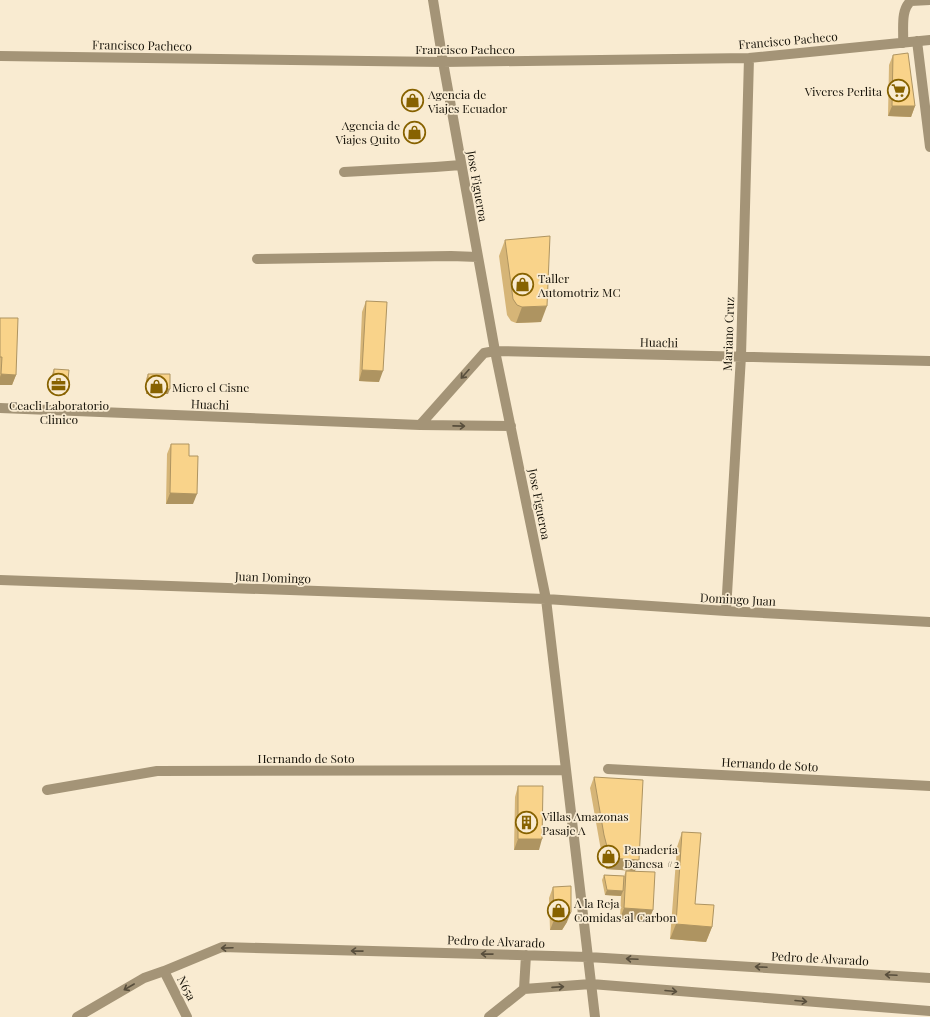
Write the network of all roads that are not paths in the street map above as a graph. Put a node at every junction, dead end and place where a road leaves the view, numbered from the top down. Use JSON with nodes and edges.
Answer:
{"nodes":[{"id":1,"x":433,"y":0,"type":"edge"},
{"id":2,"x":930,"y":0,"type":"edge"},
{"id":3,"x":930,"y":40,"type":"edge"},
{"id":4,"x":917,"y":41,"type":"junction"},
{"id":5,"x":903,"y":43,"type":"junction"},
{"id":6,"x":0,"y":56,"type":"edge"},
{"id":7,"x":749,"y":58,"type":"junction"},
{"id":8,"x":442,"y":62,"type":"junction"},
{"id":9,"x":930,"y":147,"type":"edge"},
{"id":10,"x":461,"y":165,"type":"junction"},
{"id":11,"x":344,"y":172,"type":"dead end"},
{"id":12,"x":478,"y":257,"type":"junction"},
{"id":13,"x":257,"y":259,"type":"dead end"},
{"id":14,"x":495,"y":351,"type":"junction"},
{"id":15,"x":741,"y":356,"type":"junction"},
{"id":16,"x":930,"y":360,"type":"edge"},
{"id":17,"x":0,"y":408,"type":"edge"},
{"id":18,"x":420,"y":425,"type":"junction"},
{"id":19,"x":511,"y":426,"type":"junction"},
{"id":20,"x":0,"y":580,"type":"edge"},
{"id":21,"x":546,"y":599,"type":"junction"},
{"id":22,"x":726,"y":611,"type":"junction"},
{"id":23,"x":930,"y":622,"type":"edge"},
{"id":24,"x":608,"y":769,"type":"dead end"},
{"id":25,"x":566,"y":770,"type":"junction"},
{"id":26,"x":930,"y":786,"type":"edge"},
{"id":27,"x":47,"y":790,"type":"dead end"},
{"id":28,"x":526,"y":955,"type":"junction"},
{"id":29,"x":588,"y":957,"type":"junction"},
{"id":30,"x":164,"y":971,"type":"junction"},
{"id":31,"x":930,"y":978,"type":"edge"},
{"id":32,"x":591,"y":984,"type":"junction"},
{"id":33,"x":524,"y":989,"type":"junction"},
{"id":34,"x":930,"y":1011,"type":"edge"},
{"id":35,"x":77,"y":1017,"type":"edge"},
{"id":36,"x":187,"y":1017,"type":"edge"},
{"id":37,"x":489,"y":1017,"type":"edge"},
{"id":38,"x":595,"y":1017,"type":"edge"}],
"edges":[{"from":1,"to":8,"type":"street","name":"Jose Figueroa"},
{"from":2,"to":5,"type":"street"},
{"from":3,"to":4,"type":"street","name":"Francisco Pacheco"},
{"from":4,"to":5,"type":"street","name":"Francisco Pacheco"},
{"from":4,"to":9,"type":"street"},
{"from":5,"to":7,"type":"street","name":"Francisco Pacheco"},
{"from":6,"to":8,"type":"street","name":"Francisco Pacheco"},
{"from":7,"to":8,"type":"street","name":"Francisco Pacheco"},
{"from":7,"to":15,"type":"street","name":"Mariano Cruz"},
{"from":8,"to":10,"type":"street","name":"Jose Figueroa"},
{"from":10,"to":11,"type":"street"},
{"from":10,"to":12,"type":"street","name":"Jose Figueroa"},
{"from":12,"to":13,"type":"street"},
{"from":12,"to":14,"type":"street","name":"Jose Figueroa"},
{"from":14,"to":15,"type":"street","name":"Huachi"},
{"from":14,"to":18,"type":"street","name":"Huachi","one_way":true},
{"from":14,"to":19,"type":"street","name":"Jose Figueroa"},
{"from":15,"to":16,"type":"street","name":"Huachi"},
{"from":15,"to":22,"type":"street","name":"Mariano Cruz"},
{"from":17,"to":18,"type":"street","name":"Huachi"},
{"from":18,"to":19,"type":"street","name":"Huachi","one_way":true},
{"from":19,"to":21,"type":"street","name":"Jose Figueroa"},
{"from":20,"to":21,"type":"street","name":"Juan Domingo"},
{"from":21,"to":22,"type":"street","name":"Domingo Juan"},
{"from":21,"to":25,"type":"street","name":"Jose Figueroa"},
{"from":22,"to":23,"type":"street","name":"Domingo Juan"},
{"from":24,"to":26,"type":"street","name":"Hernando de Soto"},
{"from":25,"to":27,"type":"street","name":"Hernando de Soto"},
{"from":25,"to":29,"type":"street","name":"Jose Figueroa"},
{"from":28,"to":29,"type":"street","name":"Pedro de Alvarado"},
{"from":28,"to":30,"type":"street","name":"Pedro de Alvarado","one_way":true},
{"from":28,"to":33,"type":"street"},
{"from":31,"to":29,"type":"street","name":"Pedro de Alvarado","one_way":true},
{"from":29,"to":32,"type":"street","name":"Jose Figueroa"},
{"from":30,"to":35,"type":"street","name":"Pedro de Alvarado","one_way":true},
{"from":30,"to":36,"type":"street","name":"N65a"},
{"from":33,"to":32,"type":"street","one_way":true},
{"from":32,"to":34,"type":"street","one_way":true},
{"from":32,"to":38,"type":"street","name":"Jose Figueroa"},
{"from":33,"to":37,"type":"street"}]}
